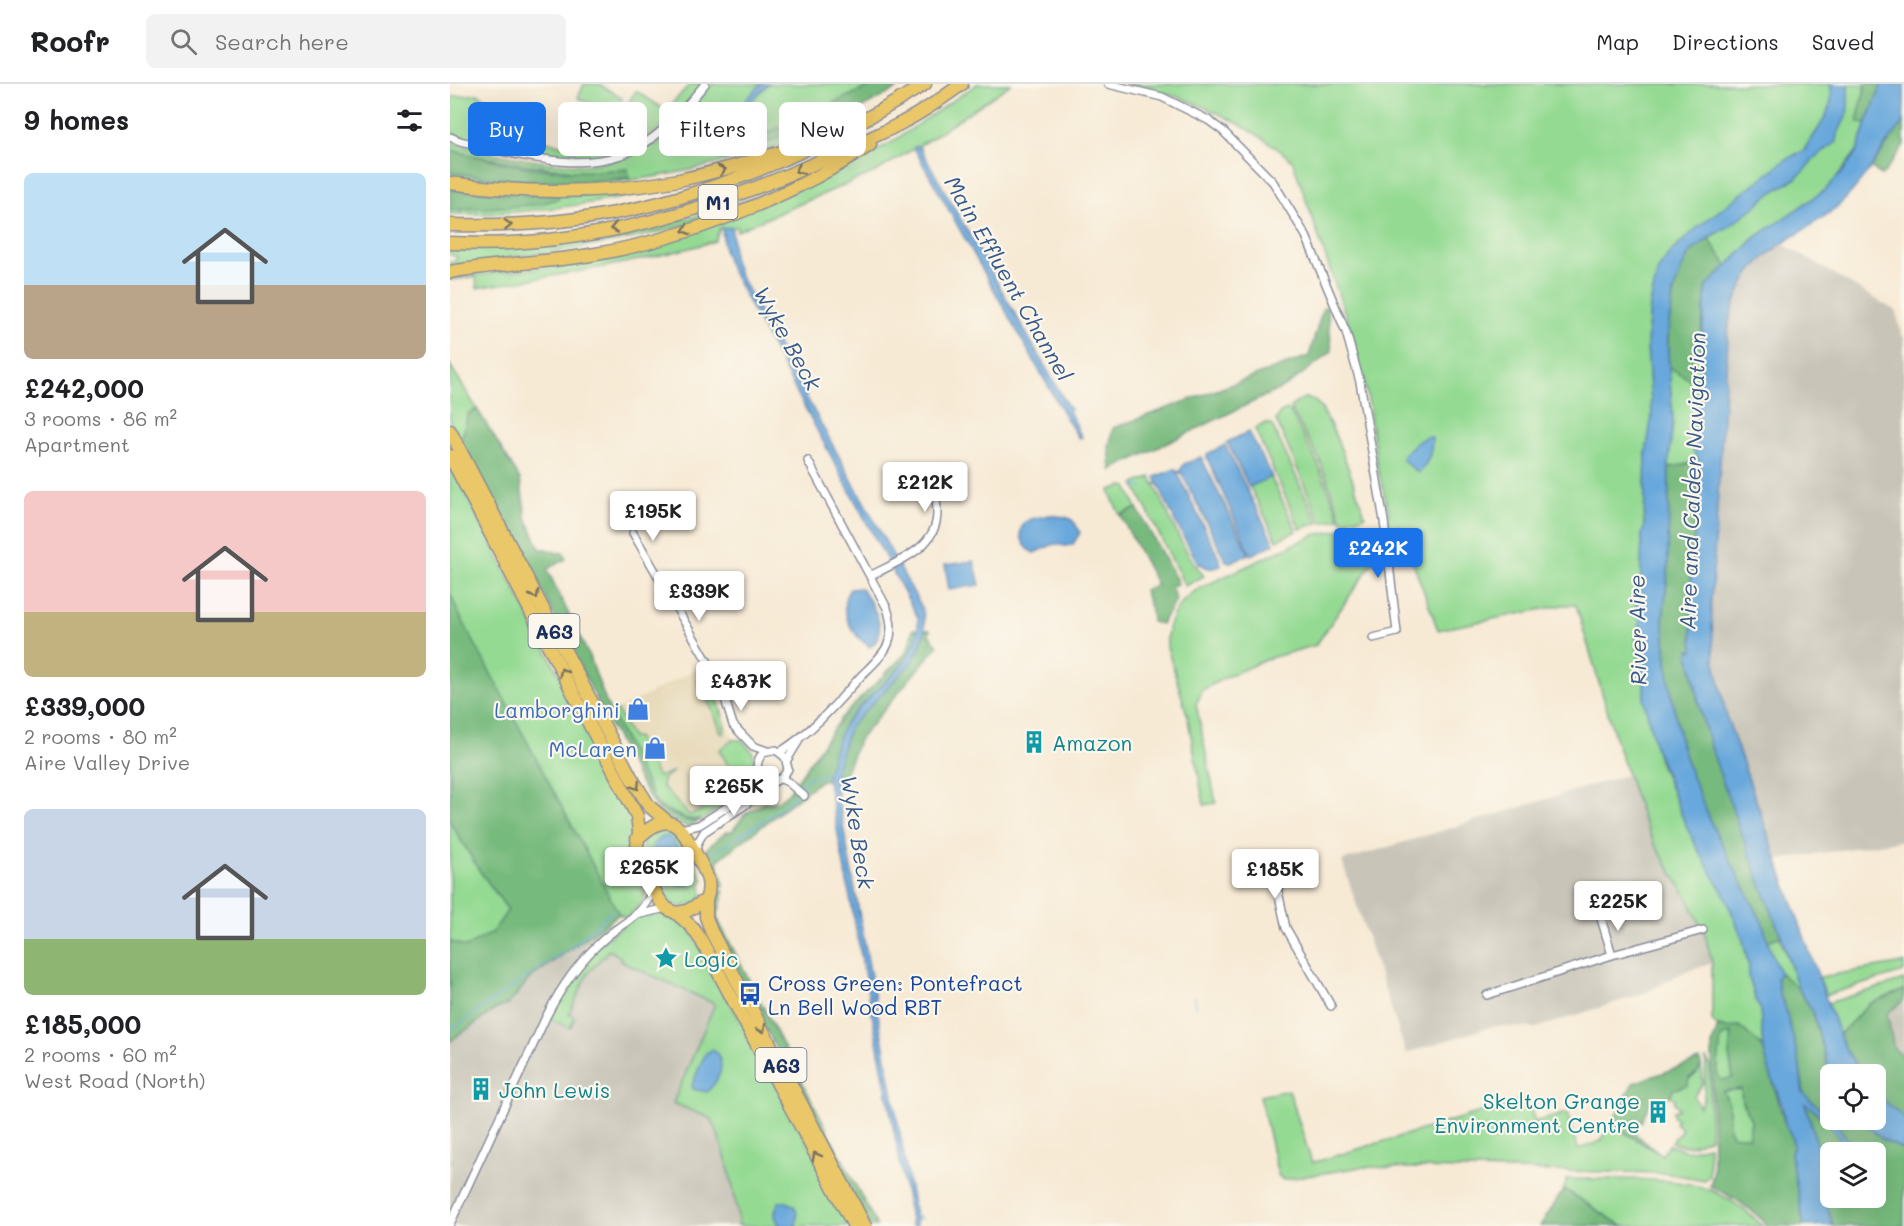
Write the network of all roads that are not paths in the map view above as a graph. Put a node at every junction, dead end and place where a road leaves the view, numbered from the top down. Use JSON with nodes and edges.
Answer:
{"nodes":[{"id":1,"x":705,"y":84,"type":"edge"},
{"id":2,"x":926,"y":84,"type":"edge"},
{"id":3,"x":962,"y":84,"type":"edge"},
{"id":4,"x":1108,"y":84,"type":"edge"},
{"id":5,"x":866,"y":119,"type":"edge"},
{"id":6,"x":906,"y":121,"type":"junction"},
{"id":7,"x":450,"y":137,"type":"edge"},
{"id":8,"x":779,"y":153,"type":"edge"},
{"id":9,"x":791,"y":156,"type":"edge"},
{"id":10,"x":450,"y":183,"type":"edge"},
{"id":11,"x":450,"y":225,"type":"edge"},
{"id":12,"x":450,"y":243,"type":"edge"},
{"id":13,"x":450,"y":272,"type":"edge"},
{"id":14,"x":450,"y":431,"type":"edge"},
{"id":15,"x":451,"y":459,"type":"edge"},
{"id":16,"x":808,"y":461,"type":"dead end"},
{"id":17,"x":933,"y":471,"type":"dead end"},
{"id":18,"x":633,"y":532,"type":"dead end"},
{"id":19,"x":870,"y":576,"type":"junction"},
{"id":20,"x":1373,"y":638,"type":"dead end"},
{"id":21,"x":800,"y":739,"type":"junction"},
{"id":22,"x":753,"y":746,"type":"junction"},
{"id":23,"x":767,"y":751,"type":"junction"},
{"id":24,"x":780,"y":752,"type":"junction"},
{"id":25,"x":758,"y":760,"type":"junction"},
{"id":26,"x":787,"y":760,"type":"junction"},
{"id":27,"x":788,"y":769,"type":"junction"},
{"id":28,"x":759,"y":773,"type":"junction"},
{"id":29,"x":779,"y":780,"type":"junction"},
{"id":30,"x":795,"y":788,"type":"junction"},
{"id":31,"x":804,"y":796,"type":"dead end"},
{"id":32,"x":668,"y":822,"type":"junction"},
{"id":33,"x":681,"y":829,"type":"junction"},
{"id":34,"x":637,"y":839,"type":"junction"},
{"id":35,"x":695,"y":853,"type":"junction"},
{"id":36,"x":1288,"y":881,"type":"dead end"},
{"id":37,"x":654,"y":888,"type":"junction"},
{"id":38,"x":706,"y":900,"type":"junction"},
{"id":39,"x":671,"y":910,"type":"junction"},
{"id":40,"x":638,"y":914,"type":"junction"},
{"id":41,"x":1600,"y":915,"type":"dead end"},
{"id":42,"x":1703,"y":930,"type":"dead end"},
{"id":43,"x":1612,"y":955,"type":"junction"},
{"id":44,"x":1487,"y":995,"type":"dead end"},
{"id":45,"x":1330,"y":1006,"type":"dead end"},
{"id":46,"x":450,"y":1224,"type":"edge"},
{"id":47,"x":854,"y":1226,"type":"edge"},
{"id":48,"x":865,"y":1226,"type":"edge"}],
"edges":[{"from":1,"to":7,"type":"street"},
{"from":2,"to":5,"type":"highway","number":"M1"},
{"from":3,"to":6,"type":"highway","number":"M1"},
{"from":4,"to":20,"type":"street"},
{"from":6,"to":12,"type":"highway","number":"M1","one_way":true},
{"from":6,"to":13,"type":"highway","one_way":true},
{"from":10,"to":8,"type":"highway","number":"M1","one_way":true},
{"from":11,"to":9,"type":"highway","number":"M1","one_way":true},
{"from":14,"to":32,"type":"highway","number":"A63","one_way":true},
{"from":34,"to":15,"type":"highway","number":"A63","one_way":true},
{"from":16,"to":19,"type":"street"},
{"from":17,"to":19,"type":"street"},
{"from":18,"to":22,"type":"street"},
{"from":19,"to":21,"type":"street"},
{"from":21,"to":24,"type":"street"},
{"from":21,"to":26,"type":"street"},
{"from":22,"to":23,"type":"street"},
{"from":22,"to":25,"type":"street"},
{"from":23,"to":24,"type":"street"},
{"from":23,"to":25,"type":"street"},
{"from":24,"to":26,"type":"street"},
{"from":25,"to":28,"type":"street"},
{"from":26,"to":27,"type":"street"},
{"from":27,"to":29,"type":"street"},
{"from":27,"to":30,"type":"street"},
{"from":28,"to":29,"type":"street"},
{"from":28,"to":33,"type":"street"},
{"from":29,"to":30,"type":"street"},
{"from":29,"to":35,"type":"street"},
{"from":30,"to":31,"type":"street"},
{"from":32,"to":33,"type":"highway","number":"A63"},
{"from":32,"to":34,"type":"highway"},
{"from":33,"to":35,"type":"highway","number":"A63"},
{"from":34,"to":37,"type":"highway","number":"A63"},
{"from":35,"to":38,"type":"highway","number":"A63"},
{"from":36,"to":45,"type":"street"},
{"from":37,"to":39,"type":"highway","number":"A63"},
{"from":37,"to":40,"type":"street"},
{"from":38,"to":39,"type":"highway"},
{"from":38,"to":48,"type":"highway","number":"A63","one_way":true},
{"from":39,"to":40,"type":"street"},
{"from":47,"to":39,"type":"highway","number":"A63","one_way":true},
{"from":40,"to":46,"type":"street"},
{"from":41,"to":43,"type":"street"},
{"from":42,"to":43,"type":"street"},
{"from":43,"to":44,"type":"street"}]}
